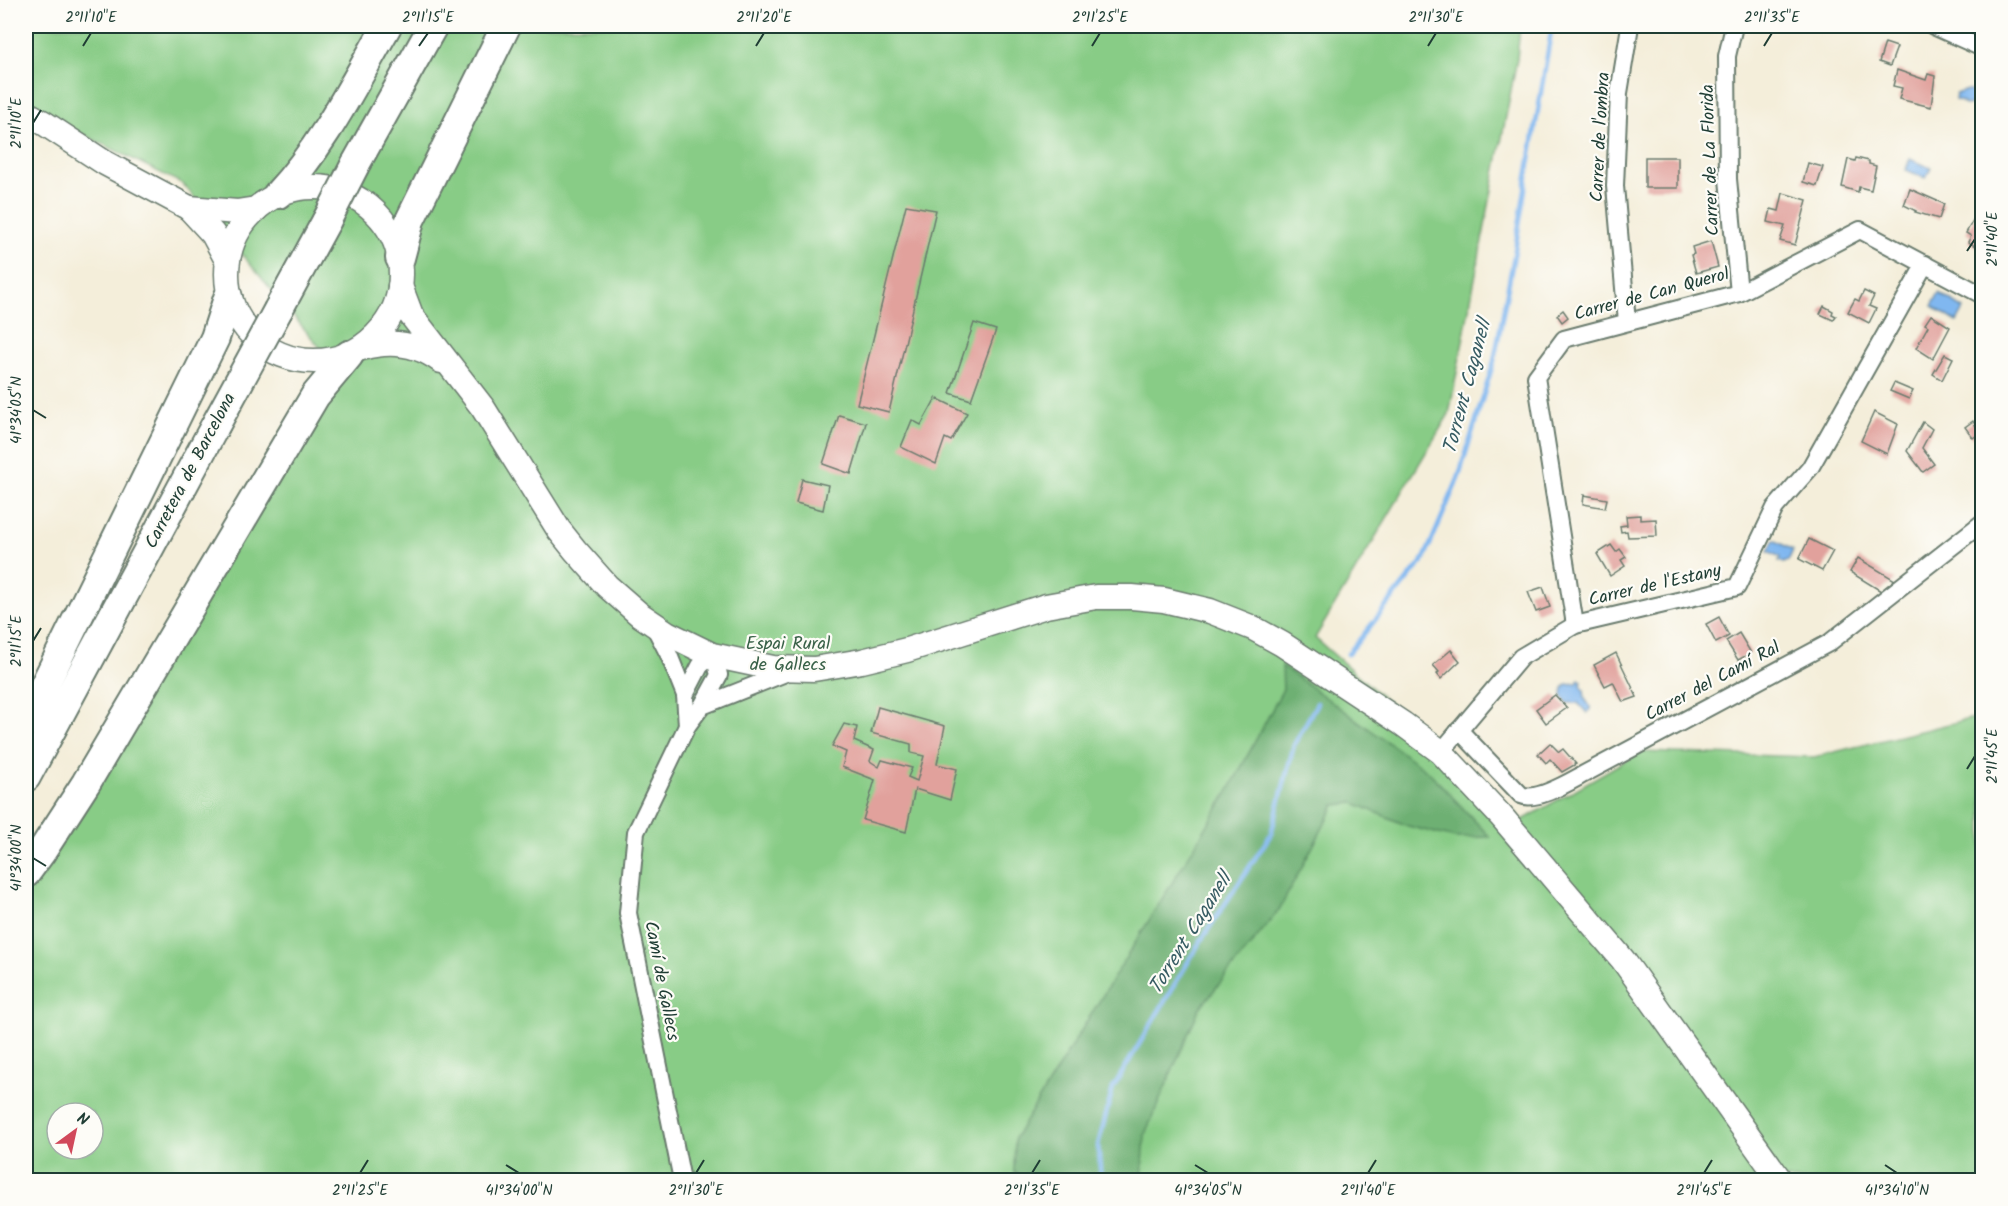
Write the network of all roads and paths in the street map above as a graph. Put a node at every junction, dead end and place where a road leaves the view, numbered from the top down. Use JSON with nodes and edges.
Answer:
{"nodes":[{"id":1,"x":387,"y":26,"type":"edge"},
{"id":2,"x":433,"y":26,"type":"edge"},
{"id":3,"x":506,"y":26,"type":"edge"},
{"id":4,"x":1630,"y":26,"type":"edge"},
{"id":5,"x":1734,"y":26,"type":"edge"},
{"id":6,"x":1933,"y":26,"type":"edge"},
{"id":7,"x":1983,"y":48,"type":"edge"},
{"id":8,"x":26,"y":113,"type":"edge"},
{"id":9,"x":26,"y":131,"type":"edge"},
{"id":10,"x":104,"y":162,"type":"junction"},
{"id":11,"x":267,"y":202,"type":"junction"},
{"id":12,"x":189,"y":208,"type":"junction"},
{"id":13,"x":400,"y":258,"type":"junction"},
{"id":14,"x":226,"y":260,"type":"junction"},
{"id":15,"x":1925,"y":264,"type":"junction"},
{"id":16,"x":400,"y":286,"type":"junction"},
{"id":17,"x":1739,"y":293,"type":"junction"},
{"id":18,"x":1983,"y":295,"type":"edge"},
{"id":19,"x":228,"y":298,"type":"junction"},
{"id":20,"x":1627,"y":322,"type":"junction"},
{"id":21,"x":355,"y":351,"type":"junction"},
{"id":22,"x":459,"y":375,"type":"junction"},
{"id":23,"x":1983,"y":523,"type":"edge"},
{"id":24,"x":652,"y":624,"type":"junction"},
{"id":25,"x":1575,"y":625,"type":"junction"},
{"id":26,"x":712,"y":655,"type":"junction"},
{"id":27,"x":796,"y":669,"type":"junction"},
{"id":28,"x":685,"y":695,"type":"junction"},
{"id":29,"x":702,"y":706,"type":"junction"},
{"id":30,"x":26,"y":723,"type":"edge"},
{"id":31,"x":687,"y":726,"type":"junction"},
{"id":32,"x":1459,"y":730,"type":"junction"},
{"id":33,"x":1441,"y":752,"type":"junction"},
{"id":34,"x":26,"y":777,"type":"edge"},
{"id":35,"x":26,"y":873,"type":"edge"},
{"id":36,"x":682,"y":1180,"type":"edge"},
{"id":37,"x":1780,"y":1180,"type":"edge"}],
"edges":[{"from":1,"to":11,"type":"highway"},
{"from":2,"to":34,"type":"highway","name":"Carretera de Barcelona","bridge":true},
{"from":3,"to":13,"type":"highway"},
{"from":4,"to":20,"type":"street","name":"Carrer de l'ombra"},
{"from":5,"to":17,"type":"street","name":"Carrer de La Florida"},
{"from":6,"to":7,"type":"street"},
{"from":8,"to":10,"type":"main road"},
{"from":9,"to":10,"type":"main road"},
{"from":10,"to":12,"type":"main road"},
{"from":11,"to":12,"type":"main road"},
{"from":11,"to":13,"type":"main road"},
{"from":11,"to":14,"type":"main road"},
{"from":12,"to":14,"type":"main road"},
{"from":13,"to":16,"type":"main road"},
{"from":14,"to":19,"type":"main road"},
{"from":15,"to":17,"type":"street","name":"Carrer de Can Querol"},
{"from":15,"to":18,"type":"street","name":"Carrer de Can Querol"},
{"from":15,"to":25,"type":"street","name":"Carrer de l'Estany"},
{"from":16,"to":21,"type":"main road"},
{"from":16,"to":22,"type":"main road"},
{"from":17,"to":20,"type":"street","name":"Carrer de Can Querol"},
{"from":19,"to":21,"type":"main road"},
{"from":19,"to":30,"type":"highway"},
{"from":20,"to":25,"type":"street","name":"Carrer de Can Querol"},
{"from":21,"to":22,"type":"main road"},
{"from":21,"to":35,"type":"highway"},
{"from":22,"to":24,"type":"main road"},
{"from":23,"to":32,"type":"street","name":"Carrer del Camí Ral"},
{"from":24,"to":26,"type":"main road"},
{"from":24,"to":28,"type":"street","name":"Camí de Gallecs"},
{"from":25,"to":32,"type":"street","name":"Carrer de l'Estany"},
{"from":26,"to":27,"type":"main road"},
{"from":26,"to":28,"type":"street"},
{"from":26,"to":29,"type":"street","name":"Camí de Gallecs"},
{"from":27,"to":29,"type":"street"},
{"from":27,"to":33,"type":"main road"},
{"from":28,"to":31,"type":"street","name":"Camí de Gallecs"},
{"from":29,"to":31,"type":"street","name":"Camí de Gallecs"},
{"from":31,"to":36,"type":"street","name":"Camí de Gallecs"},
{"from":32,"to":33,"type":"street","name":"Carrer de l'Estany"},
{"from":33,"to":37,"type":"main road"}]}
